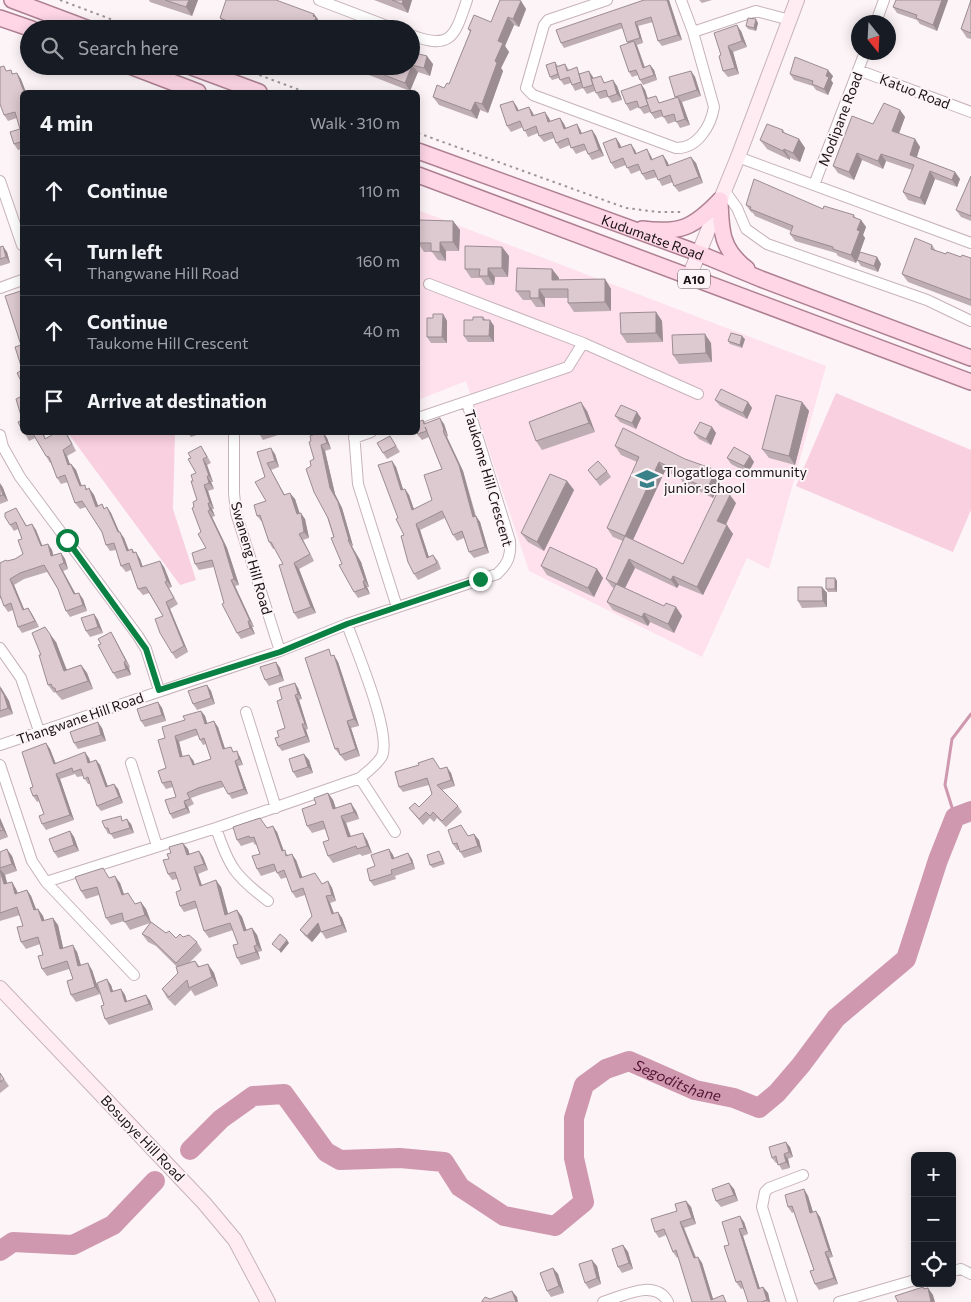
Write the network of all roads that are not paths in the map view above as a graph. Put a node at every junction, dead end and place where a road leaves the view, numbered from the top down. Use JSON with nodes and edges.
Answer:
{"nodes":[{"id":1,"x":12,"y":0,"type":"edge"},
{"id":2,"x":319,"y":0,"type":"edge"},
{"id":3,"x":467,"y":0,"type":"edge"},
{"id":4,"x":607,"y":0,"type":"edge"},
{"id":5,"x":681,"y":0,"type":"edge"},
{"id":6,"x":797,"y":0,"type":"edge"},
{"id":7,"x":884,"y":0,"type":"edge"},
{"id":8,"x":338,"y":3,"type":"edge"},
{"id":9,"x":879,"y":15,"type":"edge"},
{"id":10,"x":0,"y":18,"type":"edge"},
{"id":11,"x":65,"y":20,"type":"edge"},
{"id":12,"x":375,"y":20,"type":"edge"},
{"id":13,"x":790,"y":20,"type":"junction"},
{"id":14,"x":20,"y":25,"type":"edge"},
{"id":15,"x":693,"y":32,"type":"junction"},
{"id":16,"x":420,"y":38,"type":"edge"},
{"id":17,"x":862,"y":60,"type":"edge"},
{"id":18,"x":858,"y":70,"type":"junction"},
{"id":19,"x":154,"y":75,"type":"edge"},
{"id":20,"x":213,"y":75,"type":"edge"},
{"id":21,"x":193,"y":90,"type":"edge"},
{"id":22,"x":254,"y":90,"type":"edge"},
{"id":23,"x":971,"y":112,"type":"edge"},
{"id":24,"x":420,"y":152,"type":"edge"},
{"id":25,"x":738,"y":157,"type":"junction"},
{"id":26,"x":420,"y":176,"type":"edge"},
{"id":27,"x":0,"y":181,"type":"edge"},
{"id":28,"x":814,"y":185,"type":"junction"},
{"id":29,"x":722,"y":195,"type":"junction"},
{"id":30,"x":617,"y":225,"type":"junction"},
{"id":31,"x":20,"y":240,"type":"edge"},
{"id":32,"x":971,"y":243,"type":"edge"},
{"id":33,"x":698,"y":253,"type":"junction"},
{"id":34,"x":689,"y":277,"type":"junction"},
{"id":35,"x":761,"y":279,"type":"junction"},
{"id":36,"x":20,"y":281,"type":"edge"},
{"id":37,"x":429,"y":284,"type":"dead end"},
{"id":38,"x":0,"y":288,"type":"edge"},
{"id":39,"x":971,"y":321,"type":"edge"},
{"id":40,"x":583,"y":343,"type":"junction"},
{"id":41,"x":971,"y":358,"type":"edge"},
{"id":42,"x":971,"y":382,"type":"edge"},
{"id":43,"x":698,"y":394,"type":"dead end"},
{"id":44,"x":467,"y":403,"type":"junction"},
{"id":45,"x":420,"y":417,"type":"edge"},
{"id":46,"x":0,"y":435,"type":"edge"},
{"id":47,"x":234,"y":435,"type":"edge"},
{"id":48,"x":354,"y":435,"type":"edge"},
{"id":49,"x":414,"y":601,"type":"joint"},
{"id":50,"x":397,"y":607,"type":"junction"},
{"id":51,"x":347,"y":624,"type":"junction"},
{"id":52,"x":0,"y":648,"type":"edge"},
{"id":53,"x":280,"y":652,"type":"junction"},
{"id":54,"x":159,"y":690,"type":"junction"},
{"id":55,"x":246,"y":712,"type":"dead end"},
{"id":56,"x":39,"y":731,"type":"junction"},
{"id":57,"x":0,"y":745,"type":"edge"},
{"id":58,"x":131,"y":763,"type":"dead end"},
{"id":59,"x":0,"y":765,"type":"edge"},
{"id":60,"x":360,"y":778,"type":"junction"},
{"id":61,"x":276,"y":808,"type":"junction"},
{"id":62,"x":216,"y":828,"type":"junction"},
{"id":63,"x":395,"y":832,"type":"dead end"},
{"id":64,"x":158,"y":846,"type":"junction"},
{"id":65,"x":46,"y":882,"type":"junction"},
{"id":66,"x":268,"y":901,"type":"dead end"},
{"id":67,"x":134,"y":975,"type":"dead end"},
{"id":68,"x":0,"y":988,"type":"edge"},
{"id":69,"x":803,"y":1175,"type":"dead end"},
{"id":70,"x":956,"y":1270,"type":"edge"},
{"id":71,"x":971,"y":1274,"type":"edge"},
{"id":72,"x":911,"y":1282,"type":"edge"},
{"id":73,"x":870,"y":1298,"type":"edge"},
{"id":74,"x":268,"y":1302,"type":"edge"},
{"id":75,"x":603,"y":1302,"type":"edge"},
{"id":76,"x":668,"y":1302,"type":"edge"},
{"id":77,"x":792,"y":1302,"type":"edge"},
{"id":78,"x":839,"y":1302,"type":"edge"}],
"edges":[{"from":1,"to":11,"type":"main road"},
{"from":2,"to":8,"type":"street"},
{"from":3,"to":16,"type":"street"},
{"from":4,"to":15,"type":"street"},
{"from":5,"to":15,"type":"street"},
{"from":6,"to":13,"type":"street"},
{"from":7,"to":9,"type":"street"},
{"from":8,"to":12,"type":"street"},
{"from":10,"to":14,"type":"main road"},
{"from":13,"to":15,"type":"street"},
{"from":13,"to":25,"type":"street"},
{"from":17,"to":18,"type":"street","name":"Modipane Road"},
{"from":18,"to":23,"type":"street","name":"Katuo Road"},
{"from":18,"to":28,"type":"street","name":"Modipane Road"},
{"from":19,"to":21,"type":"main road"},
{"from":20,"to":22,"type":"main road"},
{"from":24,"to":30,"type":"main road","name":"Kudumatse Road","number":"A10"},
{"from":25,"to":28,"type":"street"},
{"from":25,"to":29,"type":"street"},
{"from":26,"to":34,"type":"main road","name":"Kudumatse Road","number":"A10"},
{"from":27,"to":31,"type":"street"},
{"from":28,"to":32,"type":"street"},
{"from":29,"to":30,"type":"main road"},
{"from":29,"to":33,"type":"street"},
{"from":29,"to":35,"type":"main road"},
{"from":29,"to":39,"type":"street"},
{"from":30,"to":33,"type":"main road","name":"Kudumatse Road","number":"A10"},
{"from":33,"to":34,"type":"street"},
{"from":33,"to":35,"type":"main road","name":"Kudumatse Road","number":"A10"},
{"from":34,"to":42,"type":"main road","name":"Kudumatse Road","number":"A10"},
{"from":35,"to":41,"type":"main road","name":"Kudumatse Road","number":"A10"},
{"from":36,"to":38,"type":"street"},
{"from":37,"to":40,"type":"street"},
{"from":40,"to":43,"type":"street"},
{"from":40,"to":44,"type":"street"},
{"from":44,"to":45,"type":"street","name":"Taukome Hill Crescent"},
{"from":44,"to":49,"type":"street","name":"Taukome Hill Crescent"},
{"from":46,"to":54,"type":"street"},
{"from":47,"to":53,"type":"street","name":"Swaneng Hill Road"},
{"from":48,"to":50,"type":"street"},
{"from":49,"to":50,"type":"street","name":"Thangwane Hill Road"},
{"from":50,"to":51,"type":"street","name":"Thangwane Hill Road"},
{"from":51,"to":53,"type":"street","name":"Thangwane Hill Road"},
{"from":51,"to":60,"type":"street"},
{"from":52,"to":56,"type":"street"},
{"from":53,"to":54,"type":"street","name":"Thangwane Hill Road"},
{"from":54,"to":56,"type":"street","name":"Thangwane Hill Road"},
{"from":55,"to":61,"type":"street"},
{"from":56,"to":57,"type":"street","name":"Thangwane Hill Road"},
{"from":58,"to":64,"type":"street"},
{"from":59,"to":65,"type":"street"},
{"from":60,"to":61,"type":"street"},
{"from":60,"to":63,"type":"street"},
{"from":61,"to":62,"type":"street"},
{"from":62,"to":64,"type":"street"},
{"from":62,"to":66,"type":"street"},
{"from":64,"to":65,"type":"street"},
{"from":65,"to":67,"type":"street"},
{"from":68,"to":74,"type":"street","name":"Bosupye Hill Road"},
{"from":69,"to":77,"type":"street"},
{"from":70,"to":71,"type":"street"},
{"from":72,"to":73,"type":"street"},
{"from":73,"to":78,"type":"street"},
{"from":75,"to":76,"type":"street"}]}
